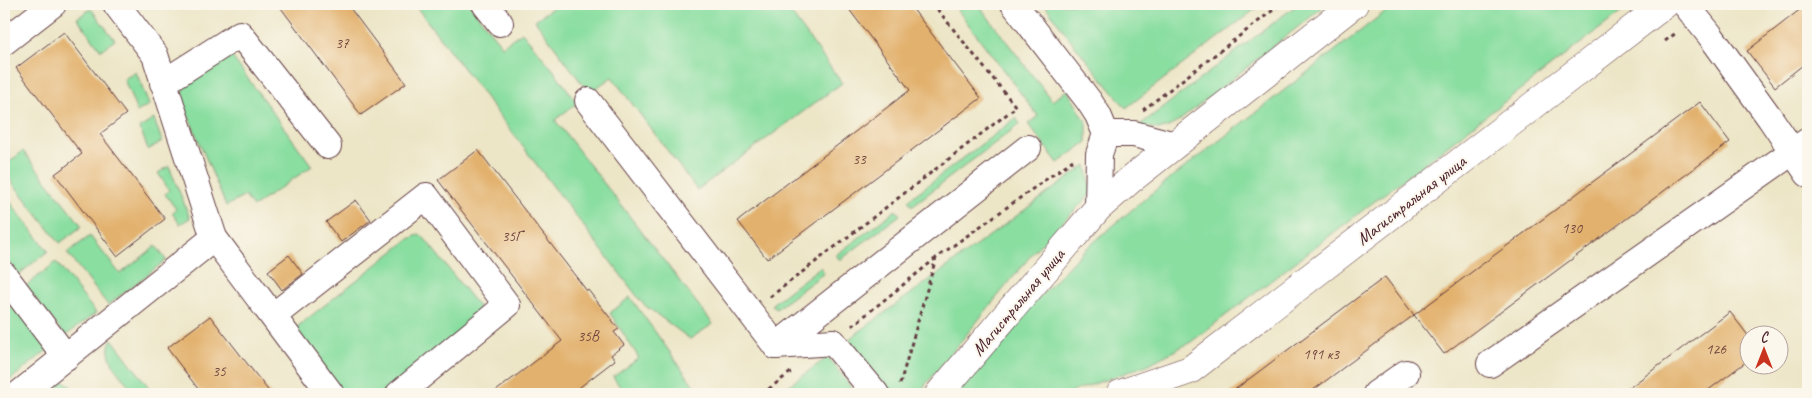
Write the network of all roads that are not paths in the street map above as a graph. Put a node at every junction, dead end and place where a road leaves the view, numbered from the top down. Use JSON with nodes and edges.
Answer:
{"nodes":[{"id":1,"x":53,"y":4,"type":"edge"},
{"id":2,"x":116,"y":4,"type":"edge"},
{"id":3,"x":1014,"y":4,"type":"edge"},
{"id":4,"x":1354,"y":4,"type":"edge"},
{"id":5,"x":1665,"y":4,"type":"edge"},
{"id":6,"x":1685,"y":4,"type":"edge"},
{"id":7,"x":4,"y":42,"type":"edge"},
{"id":8,"x":163,"y":83,"type":"junction"},
{"id":9,"x":588,"y":100,"type":"dead end"},
{"id":10,"x":1106,"y":134,"type":"junction"},
{"id":11,"x":1175,"y":144,"type":"junction"},
{"id":12,"x":328,"y":146,"type":"dead end"},
{"id":13,"x":1800,"y":146,"type":"edge"},
{"id":14,"x":1028,"y":148,"type":"dead end"},
{"id":15,"x":1808,"y":174,"type":"edge"},
{"id":16,"x":1098,"y":208,"type":"junction"},
{"id":17,"x":214,"y":238,"type":"junction"},
{"id":18,"x":4,"y":275,"type":"edge"},
{"id":19,"x":273,"y":316,"type":"junction"},
{"id":20,"x":776,"y":346,"type":"junction"},
{"id":21,"x":66,"y":356,"type":"junction"},
{"id":22,"x":1490,"y":364,"type":"dead end"},
{"id":23,"x":1190,"y":370,"type":"junction"},
{"id":24,"x":1406,"y":373,"type":"dead end"},
{"id":25,"x":888,"y":390,"type":"edge"},
{"id":26,"x":19,"y":394,"type":"edge"},
{"id":27,"x":331,"y":394,"type":"edge"},
{"id":28,"x":399,"y":394,"type":"edge"},
{"id":29,"x":940,"y":394,"type":"edge"},
{"id":30,"x":1120,"y":394,"type":"edge"},
{"id":31,"x":1157,"y":394,"type":"edge"},
{"id":32,"x":1376,"y":394,"type":"edge"}],
"edges":[{"from":1,"to":7,"type":"street"},
{"from":2,"to":8,"type":"street"},
{"from":3,"to":10,"type":"street"},
{"from":4,"to":11,"type":"main road","name":"Магистральная улица"},
{"from":5,"to":23,"type":"main road","name":"Магистральная улица"},
{"from":6,"to":13,"type":"street"},
{"from":8,"to":12,"type":"street"},
{"from":8,"to":17,"type":"street"},
{"from":9,"to":20,"type":"street"},
{"from":10,"to":11,"type":"street"},
{"from":10,"to":16,"type":"street"},
{"from":11,"to":16,"type":"main road","name":"Магистральная улица"},
{"from":13,"to":15,"type":"street"},
{"from":13,"to":22,"type":"street"},
{"from":14,"to":20,"type":"street"},
{"from":16,"to":29,"type":"main road","name":"Магистральная улица"},
{"from":17,"to":19,"type":"street"},
{"from":17,"to":21,"type":"street"},
{"from":18,"to":21,"type":"street"},
{"from":19,"to":27,"type":"street"},
{"from":19,"to":28,"type":"street"},
{"from":20,"to":25,"type":"street"},
{"from":21,"to":26,"type":"street"},
{"from":23,"to":30,"type":"main road"},
{"from":23,"to":31,"type":"street","name":"Магистральная улица"},
{"from":24,"to":32,"type":"street"}]}
